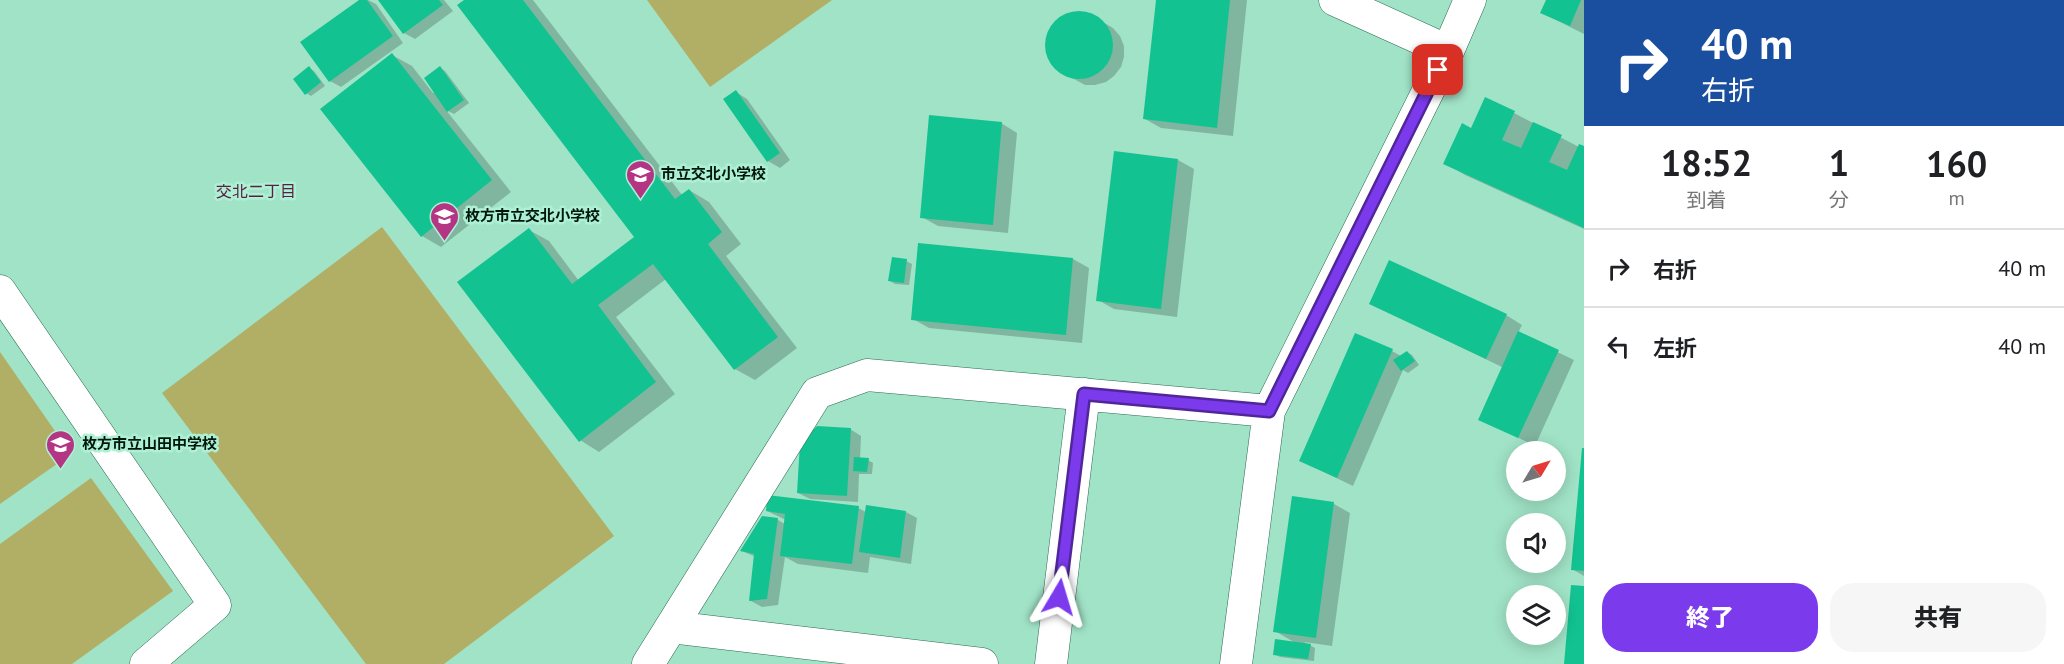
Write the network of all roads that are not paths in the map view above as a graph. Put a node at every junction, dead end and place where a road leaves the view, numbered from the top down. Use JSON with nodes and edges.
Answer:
{"nodes":[{"id":1,"x":1335,"y":0,"type":"edge"},
{"id":2,"x":1470,"y":0,"type":"edge"},
{"id":3,"x":1448,"y":51,"type":"junction"},
{"id":4,"x":0,"y":291,"type":"edge"},
{"id":5,"x":1084,"y":394,"type":"junction"},
{"id":6,"x":1269,"y":411,"type":"junction"},
{"id":7,"x":671,"y":627,"type":"junction"},
{"id":8,"x":828,"y":655,"type":"edge"},
{"id":9,"x":146,"y":664,"type":"edge"},
{"id":10,"x":648,"y":664,"type":"edge"},
{"id":11,"x":982,"y":664,"type":"edge"},
{"id":12,"x":1051,"y":664,"type":"edge"},
{"id":13,"x":1236,"y":664,"type":"edge"}],
"edges":[{"from":1,"to":3,"type":"street"},
{"from":2,"to":3,"type":"street"},
{"from":3,"to":6,"type":"street"},
{"from":4,"to":9,"type":"street"},
{"from":5,"to":6,"type":"street"},
{"from":5,"to":7,"type":"street"},
{"from":5,"to":12,"type":"street"},
{"from":6,"to":13,"type":"street"},
{"from":7,"to":8,"type":"street"},
{"from":7,"to":10,"type":"street"},
{"from":8,"to":11,"type":"street"}]}
